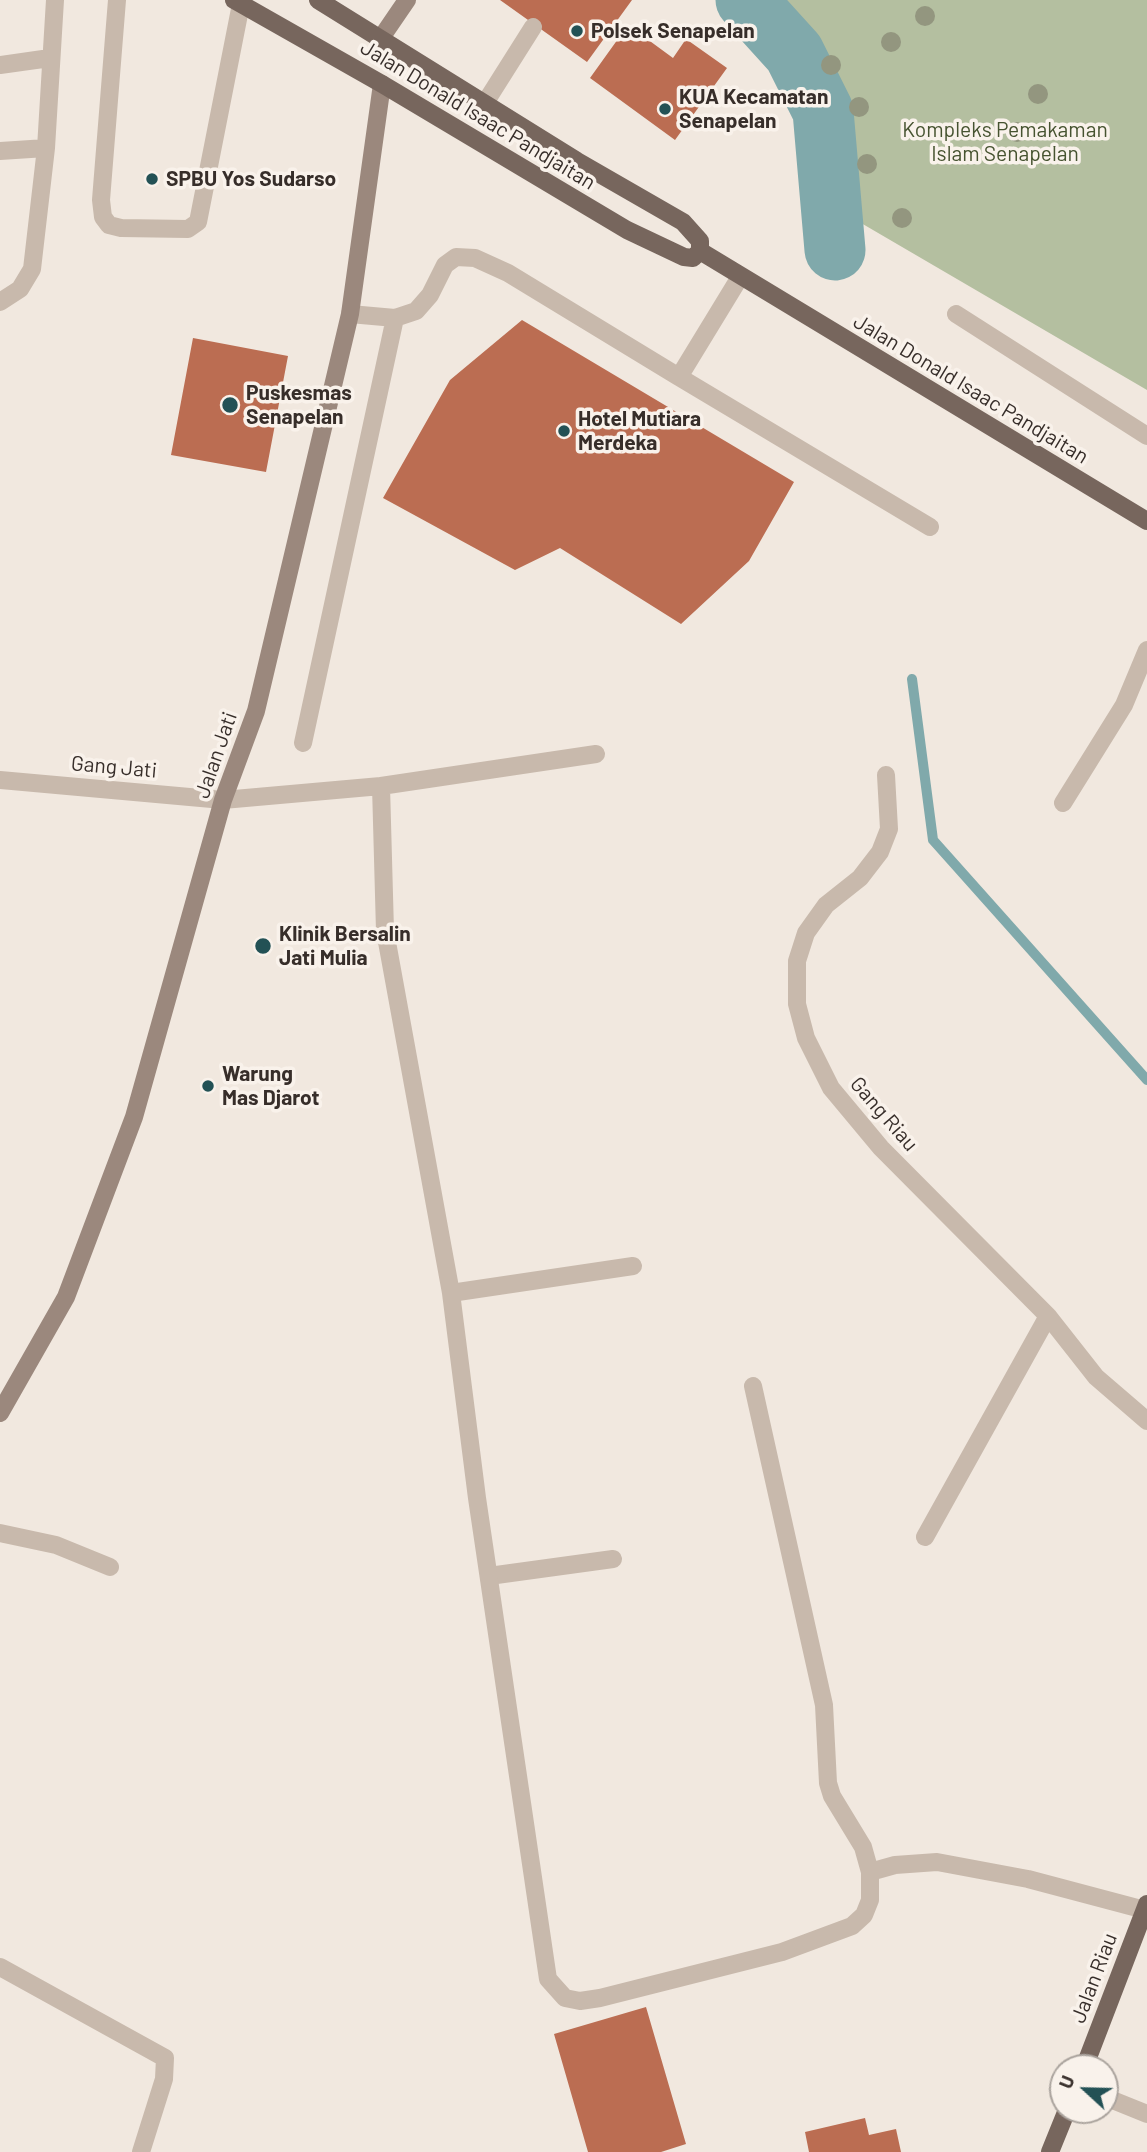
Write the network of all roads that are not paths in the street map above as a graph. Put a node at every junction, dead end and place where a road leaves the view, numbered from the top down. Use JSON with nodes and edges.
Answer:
{"nodes":[{"id":1,"x":55,"y":0,"type":"edge"},
{"id":2,"x":117,"y":0,"type":"edge"},
{"id":3,"x":318,"y":0,"type":"edge"},
{"id":4,"x":407,"y":0,"type":"edge"},
{"id":5,"x":238,"y":2,"type":"edge"},
{"id":6,"x":533,"y":27,"type":"dead end"},
{"id":7,"x":381,"y":38,"type":"junction"},
{"id":8,"x":50,"y":58,"type":"junction"},
{"id":9,"x":0,"y":65,"type":"edge"},
{"id":10,"x":382,"y":84,"type":"junction"},
{"id":11,"x":485,"y":103,"type":"junction"},
{"id":12,"x":46,"y":148,"type":"junction"},
{"id":13,"x":0,"y":151,"type":"edge"},
{"id":14,"x":700,"y":251,"type":"junction"},
{"id":15,"x":740,"y":277,"type":"junction"},
{"id":16,"x":0,"y":302,"type":"edge"},
{"id":17,"x":350,"y":314,"type":"junction"},
{"id":18,"x":956,"y":314,"type":"dead end"},
{"id":19,"x":395,"y":318,"type":"junction"},
{"id":20,"x":679,"y":377,"type":"junction"},
{"id":21,"x":1147,"y":436,"type":"edge"},
{"id":22,"x":1147,"y":521,"type":"edge"},
{"id":23,"x":930,"y":527,"type":"dead end"},
{"id":24,"x":1147,"y":650,"type":"edge"},
{"id":25,"x":303,"y":743,"type":"dead end"},
{"id":26,"x":596,"y":754,"type":"dead end"},
{"id":27,"x":886,"y":775,"type":"dead end"},
{"id":28,"x":0,"y":780,"type":"edge"},
{"id":29,"x":382,"y":786,"type":"junction"},
{"id":30,"x":223,"y":800,"type":"junction"},
{"id":31,"x":1063,"y":803,"type":"dead end"},
{"id":32,"x":633,"y":1266,"type":"dead end"},
{"id":33,"x":451,"y":1293,"type":"junction"},
{"id":34,"x":1048,"y":1316,"type":"junction"},
{"id":35,"x":753,"y":1386,"type":"dead end"},
{"id":36,"x":0,"y":1413,"type":"edge"},
{"id":37,"x":1147,"y":1421,"type":"edge"},
{"id":38,"x":0,"y":1533,"type":"edge"},
{"id":39,"x":925,"y":1537,"type":"dead end"},
{"id":40,"x":613,"y":1559,"type":"dead end"},
{"id":41,"x":110,"y":1567,"type":"dead end"},
{"id":42,"x":489,"y":1576,"type":"junction"},
{"id":43,"x":870,"y":1872,"type":"junction"},
{"id":44,"x":1146,"y":1907,"type":"edge"},
{"id":45,"x":0,"y":1967,"type":"edge"},
{"id":46,"x":1089,"y":2054,"type":"edge"},
{"id":47,"x":1119,"y":2103,"type":"edge"},
{"id":48,"x":1147,"y":2114,"type":"edge"},
{"id":49,"x":1061,"y":2124,"type":"edge"},
{"id":50,"x":141,"y":2152,"type":"edge"},
{"id":51,"x":1050,"y":2152,"type":"edge"}],
"edges":[{"from":1,"to":8,"type":"street"},
{"from":2,"to":5,"type":"street"},
{"from":3,"to":7,"type":"main road","name":"Jalan Donald Isaac Pandjaitan"},
{"from":4,"to":7,"type":"main road"},
{"from":5,"to":10,"type":"main road","name":"Jalan Donald Isaac Pandjaitan"},
{"from":6,"to":11,"type":"street"},
{"from":7,"to":11,"type":"main road","name":"Jalan Donald Isaac Pandjaitan"},
{"from":8,"to":9,"type":"street"},
{"from":8,"to":12,"type":"street"},
{"from":10,"to":14,"type":"main road","name":"Jalan Donald Isaac Pandjaitan"},
{"from":10,"to":17,"type":"main road","name":"Jalan Jati"},
{"from":11,"to":14,"type":"main road","name":"Jalan Donald Isaac Pandjaitan"},
{"from":12,"to":13,"type":"street"},
{"from":12,"to":16,"type":"street"},
{"from":14,"to":15,"type":"main road","name":"Jalan Donald Isaac Pandjaitan"},
{"from":15,"to":20,"type":"street"},
{"from":15,"to":22,"type":"main road","name":"Jalan Donald Isaac Pandjaitan"},
{"from":17,"to":19,"type":"street"},
{"from":17,"to":30,"type":"main road","name":"Jalan Jati"},
{"from":18,"to":21,"type":"street"},
{"from":19,"to":20,"type":"street"},
{"from":19,"to":25,"type":"street"},
{"from":20,"to":23,"type":"street"},
{"from":24,"to":31,"type":"street"},
{"from":26,"to":29,"type":"street","name":"Gang Jati"},
{"from":27,"to":34,"type":"street","name":"Gang Riau"},
{"from":28,"to":30,"type":"street","name":"Gang Jati"},
{"from":29,"to":30,"type":"street","name":"Gang Jati"},
{"from":29,"to":33,"type":"street"},
{"from":30,"to":36,"type":"main road","name":"Jalan Jati"},
{"from":32,"to":33,"type":"street"},
{"from":33,"to":42,"type":"street"},
{"from":34,"to":37,"type":"street","name":"Gang Riau"},
{"from":34,"to":39,"type":"street"},
{"from":35,"to":43,"type":"street"},
{"from":38,"to":41,"type":"street"},
{"from":40,"to":42,"type":"street"},
{"from":42,"to":43,"type":"street"},
{"from":43,"to":44,"type":"street"},
{"from":44,"to":46,"type":"main road","name":"Jalan Riau"},
{"from":45,"to":50,"type":"street"},
{"from":47,"to":48,"type":"street"},
{"from":49,"to":51,"type":"main road"}]}
